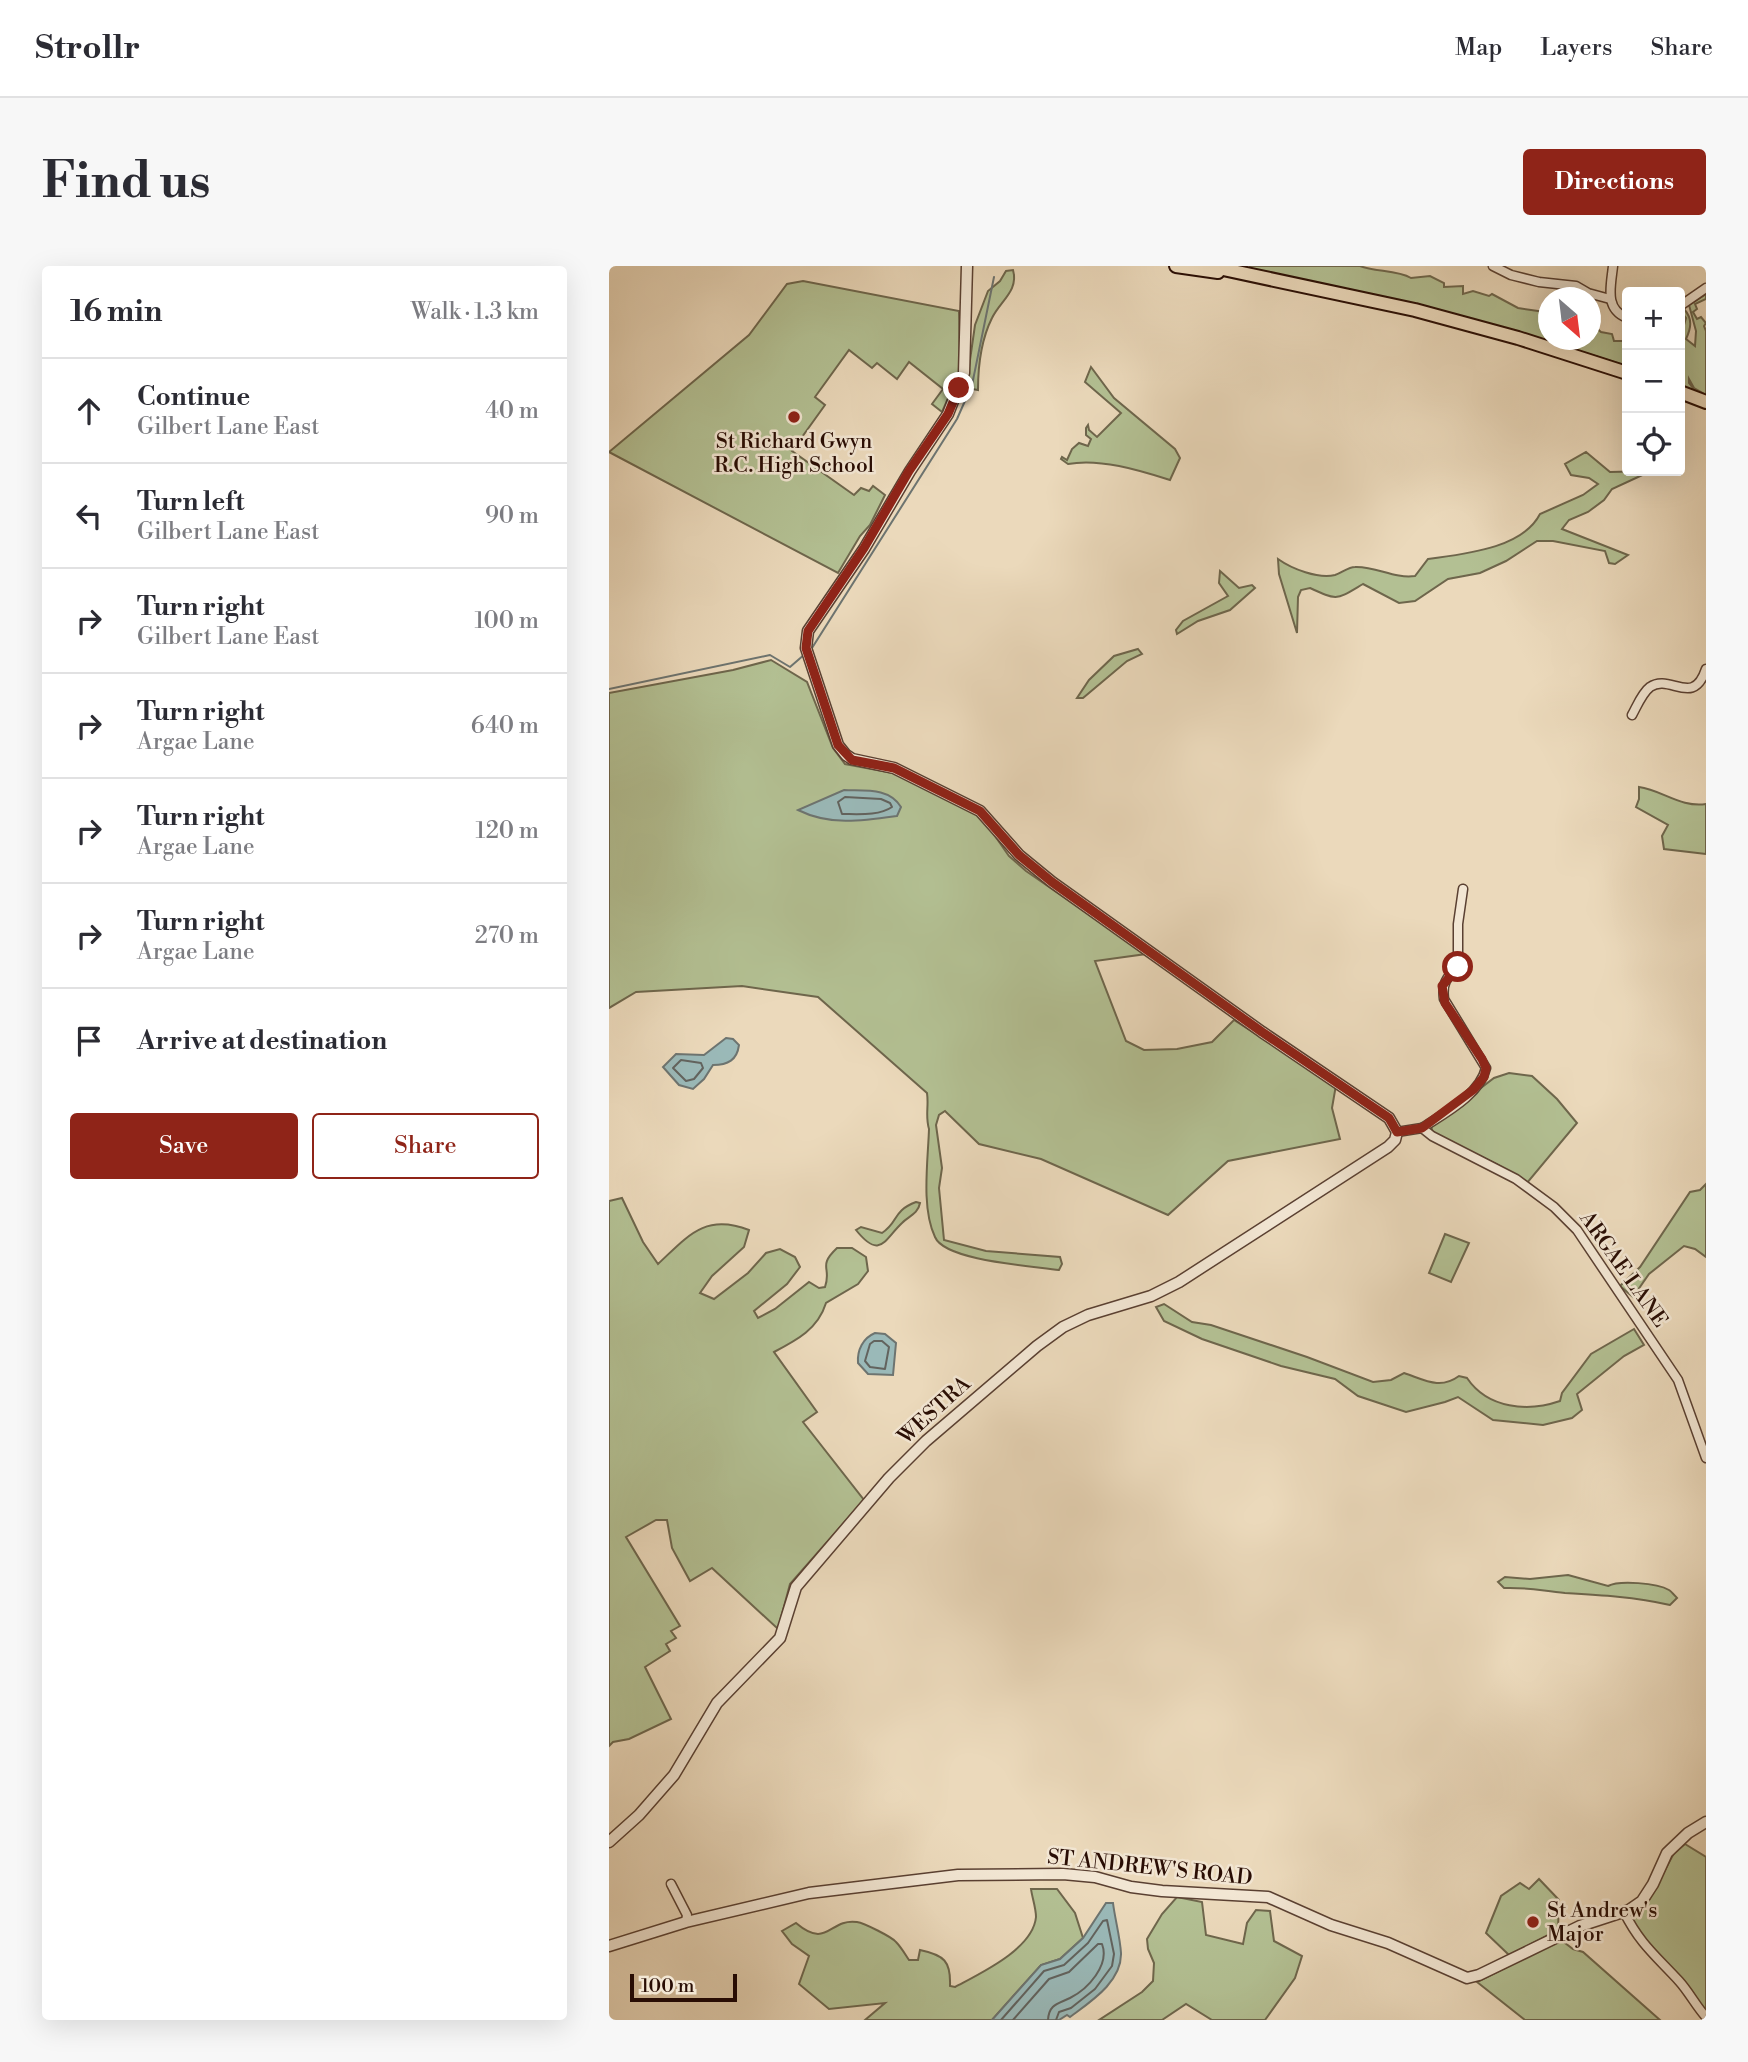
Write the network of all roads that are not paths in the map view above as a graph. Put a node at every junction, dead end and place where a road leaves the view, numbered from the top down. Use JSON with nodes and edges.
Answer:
{"nodes":[{"id":1,"x":967,"y":266,"type":"edge"},
{"id":2,"x":973,"y":266,"type":"edge"},
{"id":3,"x":1176,"y":266,"type":"edge"},
{"id":4,"x":1209,"y":266,"type":"edge"},
{"id":5,"x":1225,"y":266,"type":"edge"},
{"id":6,"x":1494,"y":266,"type":"edge"},
{"id":7,"x":1613,"y":266,"type":"edge"},
{"id":8,"x":1243,"y":273,"type":"junction"},
{"id":9,"x":1706,"y":288,"type":"edge"},
{"id":10,"x":968,"y":290,"type":"junction"},
{"id":11,"x":1610,"y":299,"type":"junction"},
{"id":12,"x":1685,"y":303,"type":"edge"},
{"id":13,"x":1622,"y":316,"type":"edge"},
{"id":14,"x":1622,"y":371,"type":"edge"},
{"id":15,"x":1685,"y":394,"type":"edge"},
{"id":16,"x":1706,"y":402,"type":"edge"},
{"id":17,"x":1706,"y":669,"type":"edge"},
{"id":18,"x":1632,"y":715,"type":"dead end"},
{"id":19,"x":1464,"y":889,"type":"dead end"},
{"id":20,"x":1422,"y":1128,"type":"junction"},
{"id":21,"x":1397,"y":1132,"type":"junction"},
{"id":22,"x":1706,"y":1458,"type":"edge"},
{"id":23,"x":1706,"y":1822,"type":"edge"},
{"id":24,"x":609,"y":1842,"type":"edge"},
{"id":25,"x":671,"y":1884,"type":"dead end"},
{"id":26,"x":1625,"y":1912,"type":"junction"},
{"id":27,"x":686,"y":1922,"type":"junction"},
{"id":28,"x":609,"y":1947,"type":"edge"},
{"id":29,"x":1706,"y":2017,"type":"edge"}],
"edges":[{"from":1,"to":10,"type":"street"},
{"from":2,"to":10,"type":"street"},
{"from":3,"to":8,"type":"main road"},
{"from":4,"to":8,"type":"main road"},
{"from":5,"to":8,"type":"street"},
{"from":6,"to":11,"type":"street"},
{"from":7,"to":11,"type":"street"},
{"from":8,"to":14,"type":"main road"},
{"from":9,"to":12,"type":"street"},
{"from":10,"to":21,"type":"street"},
{"from":11,"to":13,"type":"street"},
{"from":15,"to":16,"type":"main road"},
{"from":17,"to":18,"type":"street"},
{"from":19,"to":20,"type":"street"},
{"from":20,"to":21,"type":"street"},
{"from":20,"to":22,"type":"street","name":"ARGAE LANE"},
{"from":21,"to":24,"type":"street","name":"WESTRA"},
{"from":23,"to":26,"type":"street","name":"ST ANDREW'S ROAD"},
{"from":25,"to":27,"type":"street"},
{"from":26,"to":27,"type":"street","name":"ST ANDREW'S ROAD"},
{"from":26,"to":29,"type":"street"},
{"from":27,"to":28,"type":"street","name":"ST ANDREW'S ROAD"}]}
